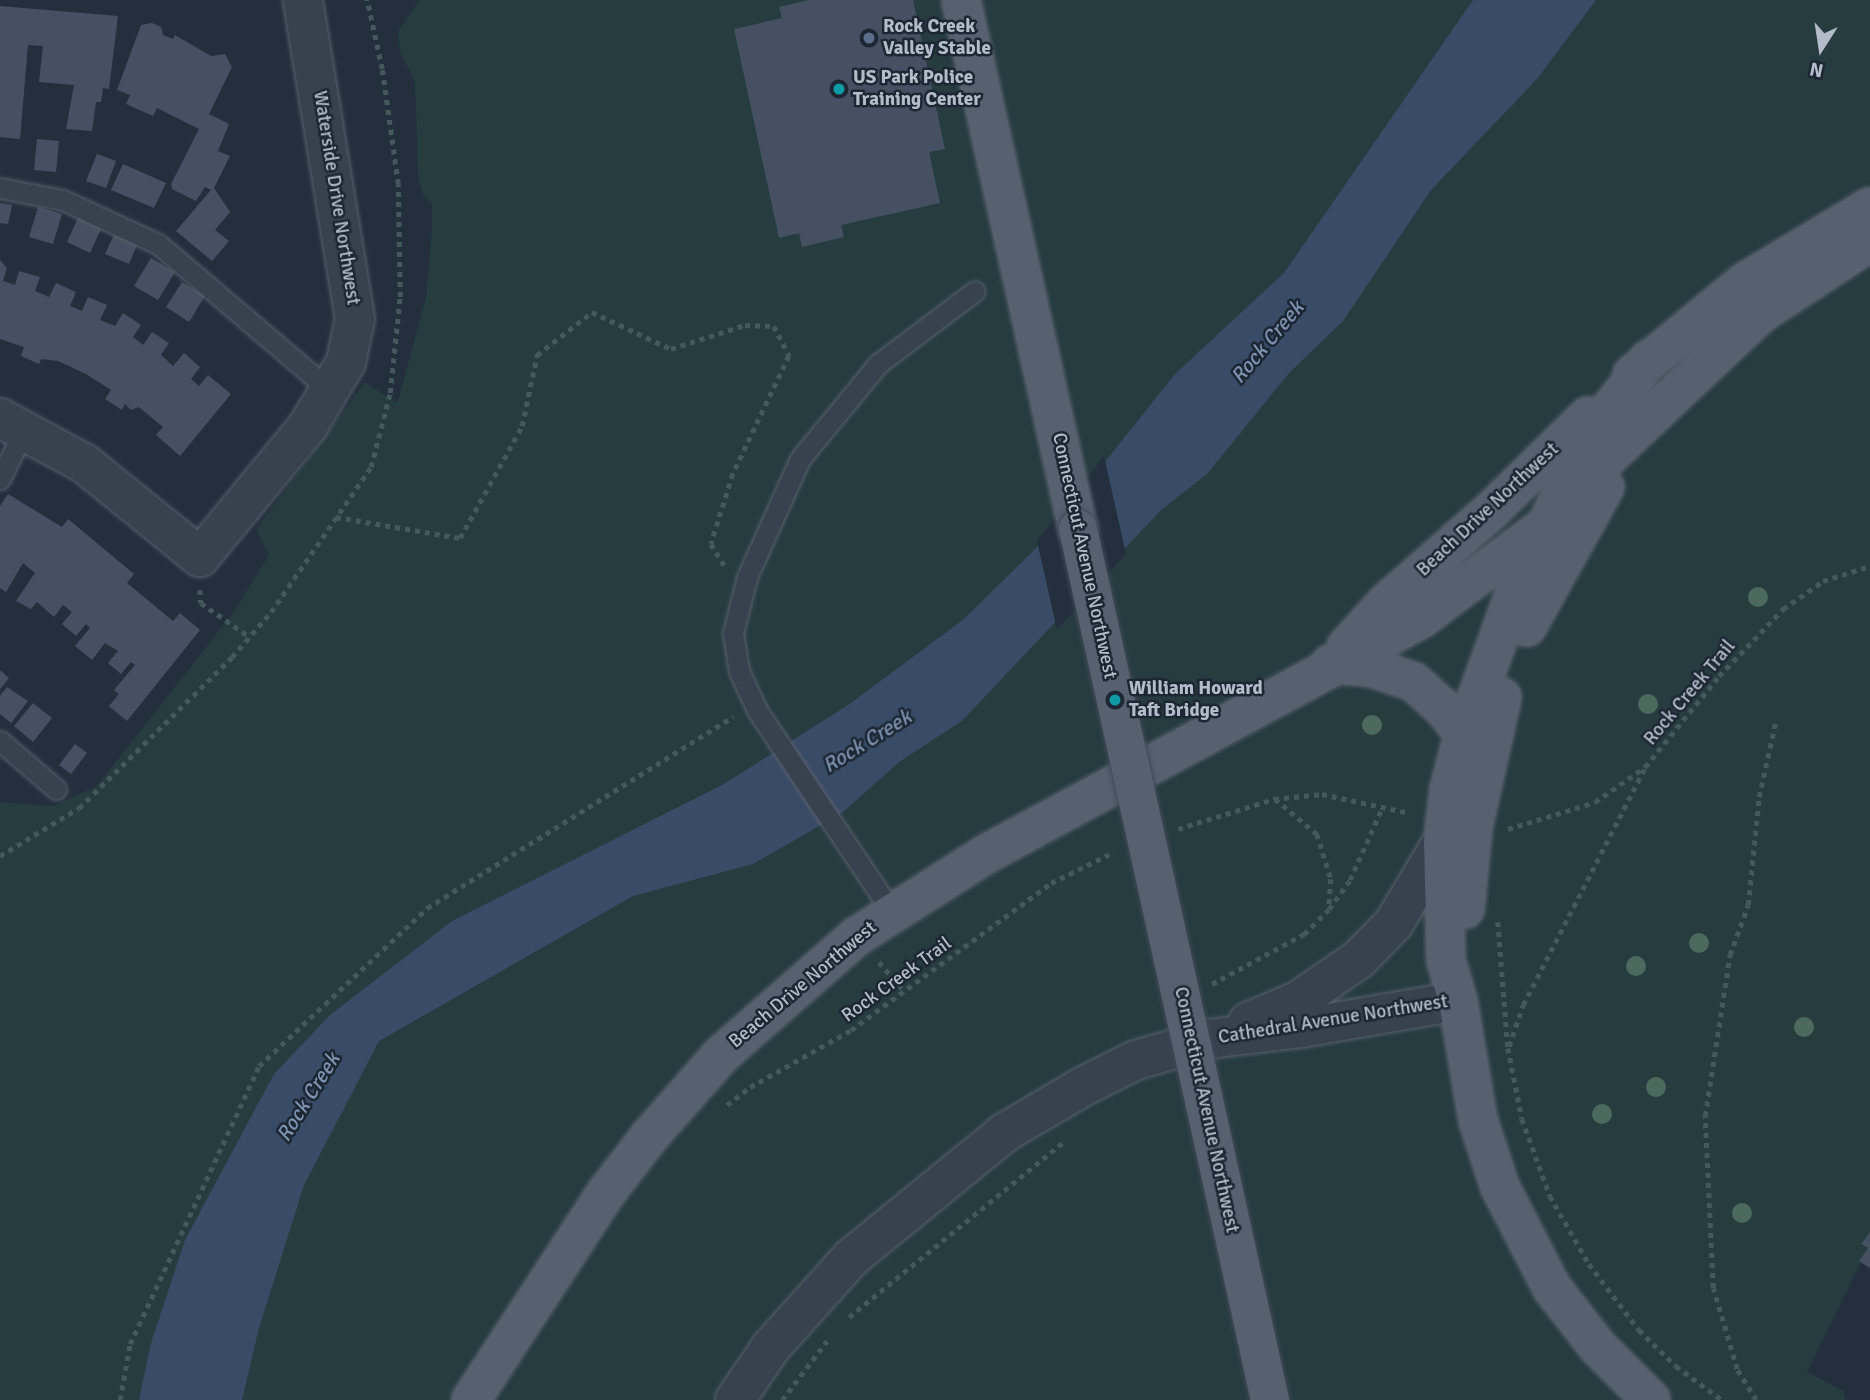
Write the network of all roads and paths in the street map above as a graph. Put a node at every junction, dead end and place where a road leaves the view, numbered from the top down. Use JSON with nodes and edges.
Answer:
{"nodes":[{"id":1,"x":303,"y":0,"type":"edge"},
{"id":2,"x":961,"y":0,"type":"edge"},
{"id":3,"x":0,"y":188,"type":"edge"},
{"id":4,"x":1870,"y":206,"type":"edge"},
{"id":5,"x":1870,"y":242,"type":"edge"},
{"id":6,"x":975,"y":291,"type":"dead end"},
{"id":7,"x":1649,"y":359,"type":"junction"},
{"id":8,"x":331,"y":391,"type":"junction"},
{"id":9,"x":1664,"y":402,"type":"junction"},
{"id":10,"x":13,"y":423,"type":"edge"},
{"id":11,"x":0,"y":479,"type":"edge"},
{"id":12,"x":336,"y":517,"type":"dead end"},
{"id":13,"x":1546,"y":524,"type":"junction"},
{"id":14,"x":200,"y":557,"type":"junction"},
{"id":15,"x":1870,"y":566,"type":"edge"},
{"id":16,"x":729,"y":572,"type":"dead end"},
{"id":17,"x":250,"y":637,"type":"dead end"},
{"id":18,"x":1330,"y":664,"type":"junction"},
{"id":19,"x":748,"y":711,"type":"junction"},
{"id":20,"x":1775,"y":724,"type":"dead end"},
{"id":21,"x":0,"y":741,"type":"edge"},
{"id":22,"x":1474,"y":748,"type":"junction"},
{"id":23,"x":1645,"y":767,"type":"junction"},
{"id":24,"x":56,"y":789,"type":"dead end"},
{"id":25,"x":1274,"y":799,"type":"junction"},
{"id":26,"x":1383,"y":806,"type":"junction"},
{"id":27,"x":1431,"y":829,"type":"junction"},
{"id":28,"x":1502,"y":830,"type":"dead end"},
{"id":29,"x":1172,"y":831,"type":"dead end"},
{"id":30,"x":1123,"y":849,"type":"dead end"},
{"id":31,"x":1329,"y":909,"type":"junction"},
{"id":32,"x":892,"y":912,"type":"junction"},
{"id":33,"x":1498,"y":918,"type":"dead end"},
{"id":34,"x":871,"y":952,"type":"dead end"},
{"id":35,"x":1207,"y":986,"type":"dead end"},
{"id":36,"x":904,"y":991,"type":"junction"},
{"id":37,"x":1458,"y":1001,"type":"junction"},
{"id":38,"x":1209,"y":1039,"type":"junction"},
{"id":39,"x":1508,"y":1048,"type":"junction"},
{"id":40,"x":721,"y":1110,"type":"dead end"},
{"id":41,"x":1078,"y":1133,"type":"dead end"},
{"id":42,"x":842,"y":1322,"type":"dead end"},
{"id":43,"x":835,"y":1332,"type":"dead end"},
{"id":44,"x":120,"y":1400,"type":"edge"},
{"id":45,"x":471,"y":1400,"type":"edge"},
{"id":46,"x":735,"y":1400,"type":"edge"},
{"id":47,"x":782,"y":1400,"type":"edge"},
{"id":48,"x":1270,"y":1400,"type":"edge"},
{"id":49,"x":1651,"y":1400,"type":"edge"},
{"id":50,"x":1722,"y":1400,"type":"edge"},
{"id":51,"x":1756,"y":1400,"type":"edge"}],
"edges":[{"from":1,"to":8,"type":"street","name":"Waterside Drive Northwest"},
{"from":2,"to":48,"type":"main road","name":"Connecticut Avenue Northwest","bridge":true},
{"from":3,"to":8,"type":"lane"},
{"from":4,"to":7,"type":"main road"},
{"from":5,"to":9,"type":"main road"},
{"from":6,"to":19,"type":"lane"},
{"from":7,"to":13,"type":"main road"},
{"from":7,"to":18,"type":"main road","name":"Beach Drive Northwest"},
{"from":8,"to":14,"type":"street","name":"Waterside Drive Northwest"},
{"from":9,"to":13,"type":"main road","name":"Beach Drive Northwest"},
{"from":9,"to":22,"type":"main road"},
{"from":10,"to":11,"type":"lane"},
{"from":10,"to":14,"type":"street"},
{"from":12,"to":16,"type":"path"},
{"from":13,"to":18,"type":"main road","name":"Beach Drive Northwest"},
{"from":13,"to":22,"type":"main road"},
{"from":14,"to":17,"type":"path"},
{"from":15,"to":23,"type":"path","name":"Rock Creek Trail"},
{"from":18,"to":22,"type":"main road"},
{"from":18,"to":32,"type":"main road","name":"Beach Drive Northwest"},
{"from":19,"to":32,"type":"lane"},
{"from":19,"to":44,"type":"path"},
{"from":20,"to":51,"type":"path"},
{"from":21,"to":24,"type":"lane"},
{"from":22,"to":27,"type":"main road"},
{"from":22,"to":37,"type":"main road"},
{"from":23,"to":28,"type":"path","name":"Rock Creek Trail"},
{"from":23,"to":39,"type":"path"},
{"from":25,"to":26,"type":"path"},
{"from":25,"to":29,"type":"path"},
{"from":25,"to":31,"type":"path"},
{"from":26,"to":27,"type":"path"},
{"from":26,"to":31,"type":"path"},
{"from":27,"to":37,"type":"main road"},
{"from":27,"to":38,"type":"street","name":"Cathedral Avenue Northwest"},
{"from":30,"to":36,"type":"path","name":"Rock Creek Trail"},
{"from":31,"to":35,"type":"path"},
{"from":32,"to":45,"type":"main road","name":"Beach Drive Northwest"},
{"from":33,"to":39,"type":"path"},
{"from":34,"to":36,"type":"path"},
{"from":36,"to":40,"type":"path","name":"Rock Creek Trail"},
{"from":37,"to":38,"type":"street","name":"Cathedral Avenue Northwest"},
{"from":37,"to":49,"type":"main road"},
{"from":38,"to":46,"type":"street","name":"Cathedral Avenue Northwest"},
{"from":39,"to":50,"type":"path"},
{"from":41,"to":42,"type":"path"},
{"from":43,"to":47,"type":"path"}]}
